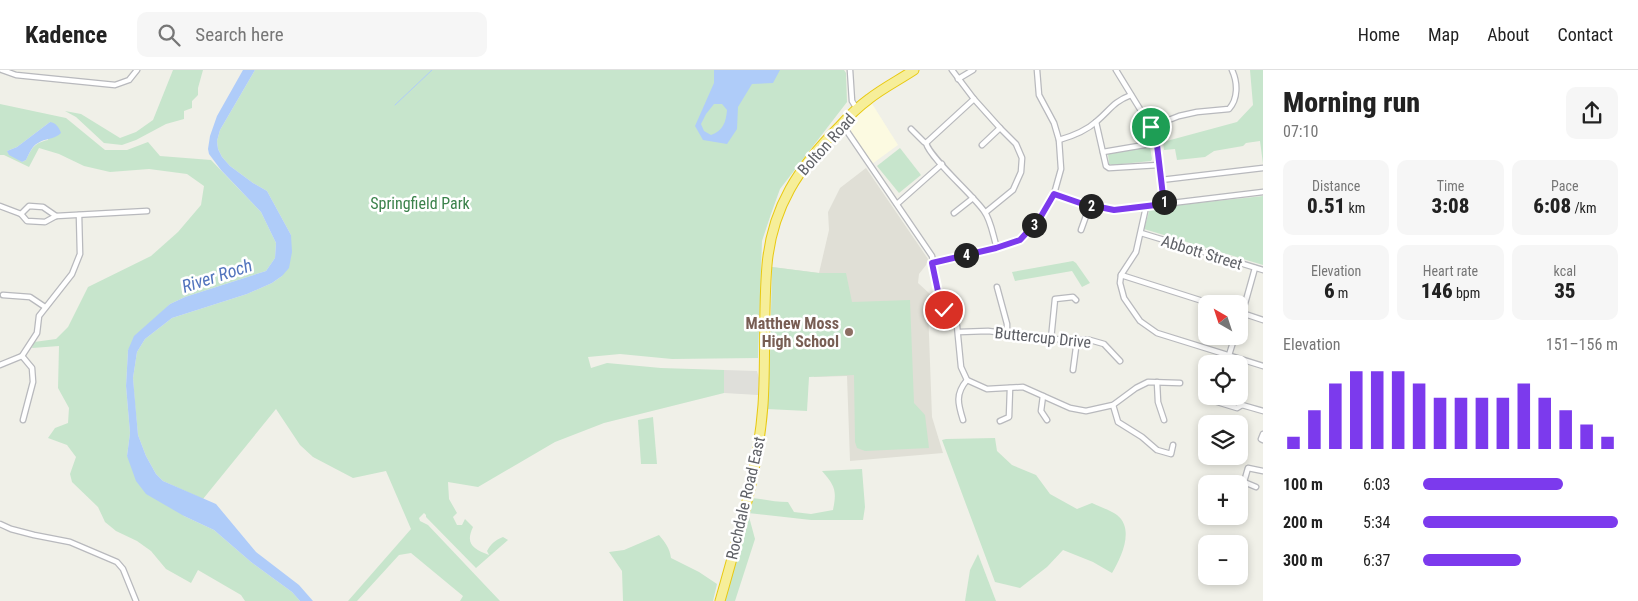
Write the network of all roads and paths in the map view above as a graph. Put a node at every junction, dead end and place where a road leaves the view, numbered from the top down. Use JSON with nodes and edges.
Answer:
{"nodes":[{"id":1,"x":138,"y":70,"type":"edge"},
{"id":2,"x":850,"y":70,"type":"edge"},
{"id":3,"x":914,"y":70,"type":"edge"},
{"id":4,"x":952,"y":70,"type":"edge"},
{"id":5,"x":973,"y":70,"type":"edge"},
{"id":6,"x":1037,"y":70,"type":"edge"},
{"id":7,"x":1116,"y":70,"type":"edge"},
{"id":8,"x":1232,"y":70,"type":"edge"},
{"id":9,"x":5,"y":71,"type":"edge"},
{"id":10,"x":958,"y":79,"type":"junction"},
{"id":11,"x":1131,"y":95,"type":"junction"},
{"id":12,"x":974,"y":99,"type":"junction"},
{"id":13,"x":857,"y":109,"type":"junction"},
{"id":14,"x":1096,"y":122,"type":"junction"},
{"id":15,"x":842,"y":124,"type":"junction"},
{"id":16,"x":1151,"y":127,"type":"junction"},
{"id":17,"x":1000,"y":128,"type":"junction"},
{"id":18,"x":911,"y":129,"type":"dead end"},
{"id":19,"x":1059,"y":140,"type":"junction"},
{"id":20,"x":926,"y":143,"type":"junction"},
{"id":21,"x":1156,"y":143,"type":"junction"},
{"id":22,"x":982,"y":145,"type":"dead end"},
{"id":23,"x":1103,"y":152,"type":"junction"},
{"id":24,"x":942,"y":164,"type":"junction"},
{"id":25,"x":1159,"y":165,"type":"junction"},
{"id":26,"x":1263,"y":168,"type":"edge"},
{"id":27,"x":1161,"y":180,"type":"junction"},
{"id":28,"x":1263,"y":192,"type":"edge"},
{"id":29,"x":1054,"y":194,"type":"junction"},
{"id":30,"x":973,"y":198,"type":"junction"},
{"id":31,"x":897,"y":204,"type":"junction"},
{"id":32,"x":1164,"y":204,"type":"junction"},
{"id":33,"x":1090,"y":205,"type":"junction"},
{"id":34,"x":0,"y":206,"type":"edge"},
{"id":35,"x":1146,"y":207,"type":"junction"},
{"id":36,"x":148,"y":212,"type":"dead end"},
{"id":37,"x":986,"y":212,"type":"junction"},
{"id":38,"x":954,"y":213,"type":"dead end"},
{"id":39,"x":20,"y":214,"type":"junction"},
{"id":40,"x":79,"y":214,"type":"junction"},
{"id":41,"x":56,"y":216,"type":"junction"},
{"id":42,"x":1080,"y":230,"type":"dead end"},
{"id":43,"x":1141,"y":234,"type":"junction"},
{"id":44,"x":996,"y":248,"type":"junction"},
{"id":45,"x":932,"y":263,"type":"junction"},
{"id":46,"x":1255,"y":268,"type":"junction"},
{"id":47,"x":1263,"y":270,"type":"edge"},
{"id":48,"x":1121,"y":275,"type":"junction"},
{"id":49,"x":996,"y":287,"type":"dead end"},
{"id":50,"x":3,"y":295,"type":"dead end"},
{"id":51,"x":1247,"y":295,"type":"edge"},
{"id":52,"x":1076,"y":300,"type":"dead end"},
{"id":53,"x":1198,"y":300,"type":"edge"},
{"id":54,"x":45,"y":306,"type":"junction"},
{"id":55,"x":1248,"y":315,"type":"edge"},
{"id":56,"x":1263,"y":320,"type":"edge"},
{"id":57,"x":959,"y":332,"type":"junction"},
{"id":58,"x":1007,"y":334,"type":"junction"},
{"id":59,"x":1051,"y":338,"type":"junction"},
{"id":60,"x":1077,"y":340,"type":"junction"},
{"id":61,"x":1232,"y":345,"type":"edge"},
{"id":62,"x":1229,"y":355,"type":"joint"},
{"id":63,"x":22,"y":356,"type":"junction"},
{"id":64,"x":1120,"y":361,"type":"dead end"},
{"id":65,"x":1248,"y":361,"type":"edge"},
{"id":66,"x":764,"y":363,"type":"joint"},
{"id":67,"x":0,"y":365,"type":"edge"},
{"id":68,"x":1263,"y":366,"type":"edge"},
{"id":69,"x":1074,"y":370,"type":"dead end"},
{"id":70,"x":968,"y":380,"type":"junction"},
{"id":71,"x":1157,"y":382,"type":"junction"},
{"id":72,"x":1180,"y":383,"type":"dead end"},
{"id":73,"x":1010,"y":388,"type":"junction"},
{"id":74,"x":1043,"y":396,"type":"junction"},
{"id":75,"x":1227,"y":405,"type":"edge"},
{"id":76,"x":1242,"y":405,"type":"edge"},
{"id":77,"x":1242,"y":405,"type":"edge"},
{"id":78,"x":1112,"y":406,"type":"junction"},
{"id":79,"x":1263,"y":411,"type":"edge"},
{"id":80,"x":23,"y":420,"type":"dead end"},
{"id":81,"x":963,"y":420,"type":"dead end"},
{"id":82,"x":1047,"y":420,"type":"dead end"},
{"id":83,"x":1164,"y":420,"type":"dead end"},
{"id":84,"x":1000,"y":421,"type":"dead end"},
{"id":85,"x":1263,"y":434,"type":"edge"},
{"id":86,"x":1263,"y":440,"type":"edge"},
{"id":87,"x":1174,"y":445,"type":"dead end"},
{"id":88,"x":1263,"y":471,"type":"edge"},
{"id":89,"x":1256,"y":487,"type":"dead end"},
{"id":90,"x":0,"y":524,"type":"edge"},
{"id":91,"x":136,"y":601,"type":"edge"},
{"id":92,"x":720,"y":601,"type":"edge"}],
"edges":[{"from":1,"to":9,"type":"street"},
{"from":2,"to":13,"type":"street"},
{"from":3,"to":13,"type":"highway","name":"Bolton Road"},
{"from":4,"to":10,"type":"street"},
{"from":5,"to":10,"type":"street"},
{"from":6,"to":19,"type":"street"},
{"from":7,"to":11,"type":"street"},
{"from":8,"to":16,"type":"street"},
{"from":10,"to":12,"type":"street"},
{"from":11,"to":14,"type":"street"},
{"from":11,"to":16,"type":"street"},
{"from":12,"to":17,"type":"street"},
{"from":12,"to":20,"type":"street"},
{"from":13,"to":15,"type":"highway","name":"Bolton Road"},
{"from":14,"to":19,"type":"street"},
{"from":14,"to":23,"type":"street"},
{"from":15,"to":31,"type":"street"},
{"from":15,"to":66,"type":"highway","name":"Bolton Road"},
{"from":16,"to":21,"type":"street"},
{"from":17,"to":22,"type":"street"},
{"from":17,"to":37,"type":"street"},
{"from":18,"to":20,"type":"street"},
{"from":19,"to":29,"type":"street"},
{"from":20,"to":24,"type":"street"},
{"from":21,"to":23,"type":"street"},
{"from":21,"to":25,"type":"street"},
{"from":23,"to":25,"type":"street"},
{"from":24,"to":30,"type":"street"},
{"from":24,"to":31,"type":"street"},
{"from":25,"to":27,"type":"street"},
{"from":26,"to":27,"type":"street"},
{"from":27,"to":32,"type":"street"},
{"from":28,"to":32,"type":"street"},
{"from":29,"to":33,"type":"street"},
{"from":29,"to":44,"type":"street"},
{"from":30,"to":37,"type":"street"},
{"from":30,"to":38,"type":"street"},
{"from":31,"to":45,"type":"street"},
{"from":32,"to":35,"type":"street"},
{"from":33,"to":35,"type":"street"},
{"from":33,"to":42,"type":"street"},
{"from":34,"to":39,"type":"street"},
{"from":35,"to":43,"type":"street"},
{"from":36,"to":40,"type":"street"},
{"from":37,"to":44,"type":"street"},
{"from":39,"to":41,"type":"street"},
{"from":39,"to":41,"type":"street"},
{"from":40,"to":41,"type":"street"},
{"from":40,"to":54,"type":"street"},
{"from":43,"to":46,"type":"street","name":"Abbott Street"},
{"from":43,"to":48,"type":"street"},
{"from":44,"to":45,"type":"street"},
{"from":45,"to":57,"type":"street"},
{"from":46,"to":47,"type":"street","name":"Abbott Street"},
{"from":46,"to":51,"type":"street"},
{"from":48,"to":53,"type":"street"},
{"from":48,"to":62,"type":"street"},
{"from":49,"to":58,"type":"street"},
{"from":50,"to":54,"type":"street"},
{"from":52,"to":59,"type":"street"},
{"from":54,"to":63,"type":"street"},
{"from":55,"to":56,"type":"street"},
{"from":57,"to":58,"type":"street","name":"Buttercup Drive"},
{"from":57,"to":70,"type":"street"},
{"from":58,"to":59,"type":"street","name":"Buttercup Drive"},
{"from":59,"to":60,"type":"street","name":"Buttercup Drive"},
{"from":60,"to":64,"type":"street","name":"Buttercup Drive"},
{"from":60,"to":69,"type":"street"},
{"from":61,"to":62,"type":"street"},
{"from":63,"to":67,"type":"street"},
{"from":63,"to":80,"type":"street"},
{"from":65,"to":68,"type":"street"},
{"from":66,"to":92,"type":"highway","name":"Rochdale Road East"},
{"from":70,"to":73,"type":"street"},
{"from":70,"to":81,"type":"street"},
{"from":71,"to":72,"type":"street"},
{"from":71,"to":78,"type":"street"},
{"from":71,"to":83,"type":"street"},
{"from":73,"to":74,"type":"street"},
{"from":73,"to":84,"type":"street"},
{"from":74,"to":78,"type":"street"},
{"from":74,"to":82,"type":"street"},
{"from":75,"to":77,"type":"street"},
{"from":76,"to":79,"type":"street"},
{"from":78,"to":87,"type":"street"},
{"from":85,"to":86,"type":"street"},
{"from":88,"to":89,"type":"street"},
{"from":90,"to":91,"type":"street"}]}
